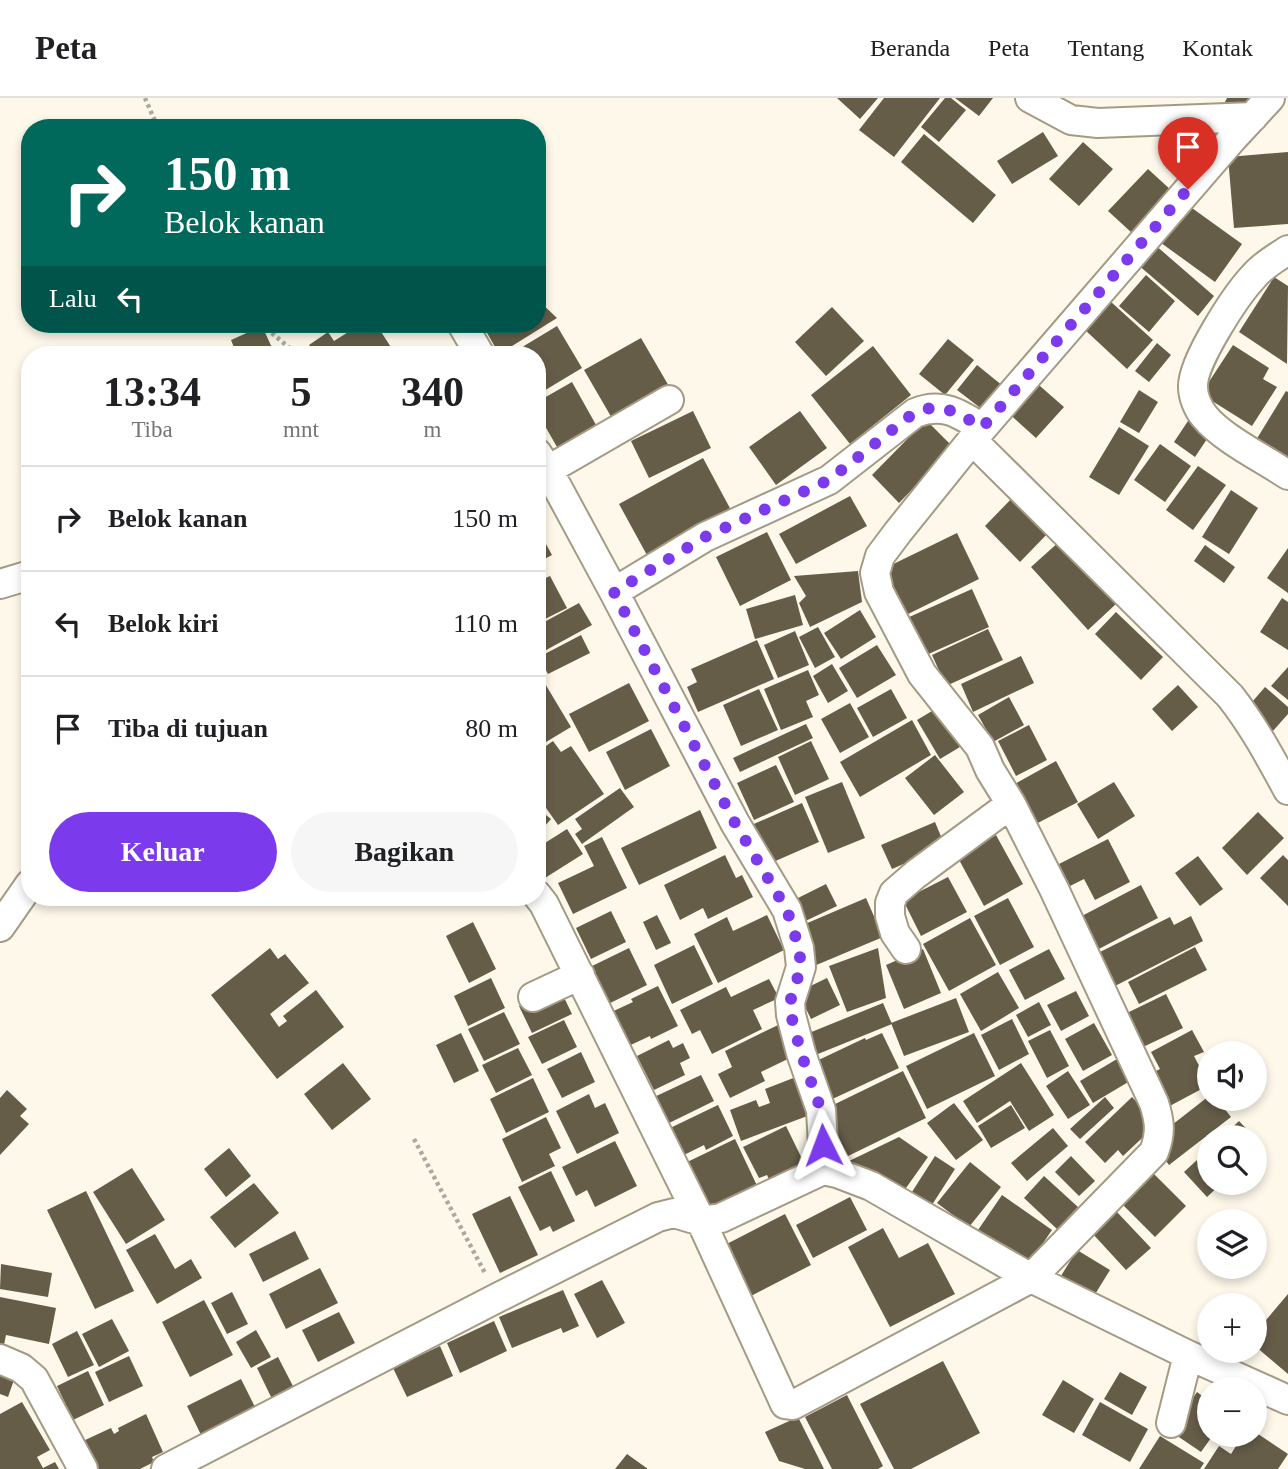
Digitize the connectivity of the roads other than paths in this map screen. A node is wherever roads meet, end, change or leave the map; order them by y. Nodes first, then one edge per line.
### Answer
1 (1030, 98) edge
2 (1262, 108) edge
3 (1288, 250) edge
4 (669, 400) dead end
5 (977, 434) junction
6 (546, 461) edge
7 (546, 467) edge
8 (1288, 475) edge
9 (21, 578) edge
10 (0, 584) edge
11 (614, 592) junction
12 (1288, 790) edge
13 (1011, 804) junction
14 (21, 897) edge
15 (545, 906) edge
16 (0, 927) edge
17 (906, 949) dead end
18 (580, 975) junction
19 (533, 996) dead end
20 (814, 1174) junction
21 (701, 1221) junction
22 (1031, 1278) junction
23 (1188, 1356) junction
24 (0, 1359) edge
25 (1288, 1400) edge
26 (1171, 1423) dead end
27 (83, 1469) edge
28 (166, 1469) edge

1 - 2 street
2 - 5 street
3 - 8 street
4 - 6 street
5 - 11 street
5 - 12 street
5 - 13 street
7 - 11 street
9 - 10 street
11 - 20 street
13 - 17 street
13 - 22 street
14 - 16 street
15 - 18 street
18 - 19 street
18 - 21 street
20 - 21 street
20 - 22 street
21 - 22 street
21 - 28 street
22 - 23 street
23 - 25 street
23 - 26 street
24 - 27 street

